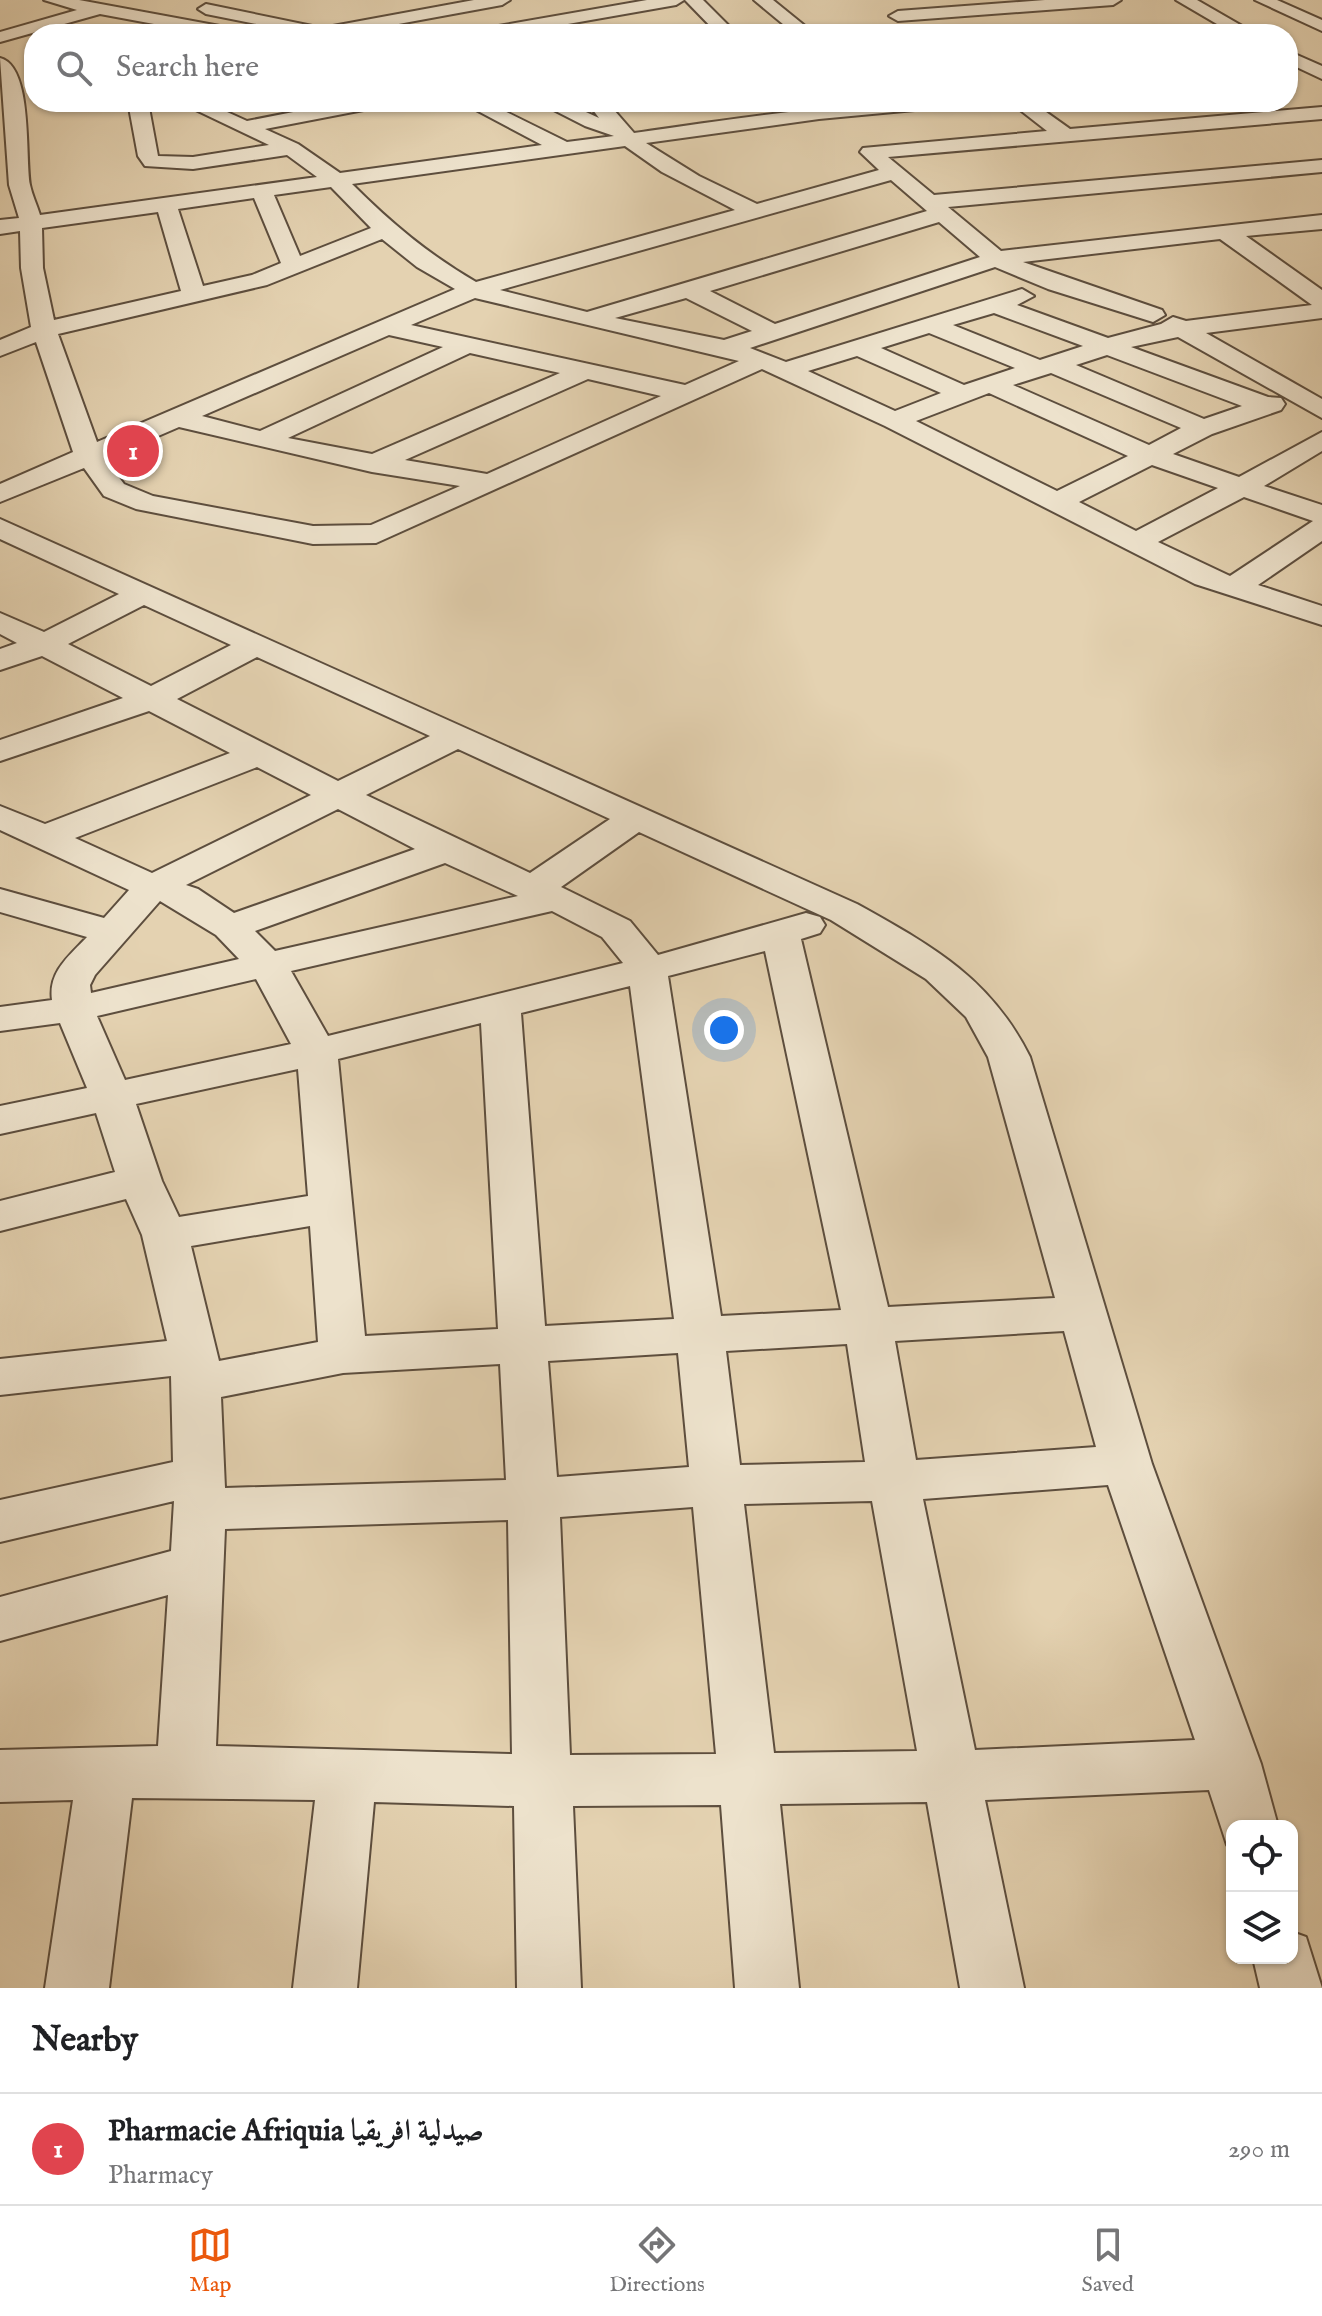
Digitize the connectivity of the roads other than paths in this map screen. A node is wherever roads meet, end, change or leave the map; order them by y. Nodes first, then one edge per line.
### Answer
1 (52, 0) edge
2 (130, 0) edge
3 (502, 0) edge
4 (676, 0) edge
5 (693, 0) edge
6 (762, 0) edge
7 (1113, 0) edge
8 (1184, 0) edge
9 (1263, 0) edge
10 (392, 3) dead end
11 (188, 5) dead end
12 (99, 9) junction
13 (352, 9) dead end
14 (445, 12) junction
15 (145, 17) junction
16 (45, 24) edge
17 (125, 24) edge
18 (182, 24) edge
19 (282, 24) edge
20 (327, 24) edge
21 (364, 24) edge
22 (538, 24) edge
23 (718, 24) edge
24 (793, 24) edge
25 (909, 24) edge
26 (1228, 24) edge
27 (1322, 26) edge
28 (24, 30) edge
29 (2, 36) edge
30 (10, 57) edge
31 (1298, 60) edge
32 (1317, 68) edge
33 (6, 100) edge
34 (139, 112) edge
35 (211, 112) edge
36 (308, 112) edge
37 (491, 112) edge
38 (570, 112) edge
39 (606, 112) edge
40 (782, 112) edge
41 (817, 112) edge
42 (1034, 112) edge
43 (1322, 113) edge
44 (1236, 121) junction
45 (245, 127) junction
46 (622, 133) junction
47 (1066, 135) junction
48 (1261, 137) dead end
49 (857, 142) junction
50 (291, 148) junction
51 (563, 148) junction
52 (1286, 152) dead end
53 (1319, 169) edge
54 (892, 173) junction
55 (337, 181) junction
56 (10, 186) edge
57 (262, 191) junction
58 (166, 204) junction
59 (934, 208) junction
60 (760, 219) junction
61 (1322, 222) edge
62 (31, 223) junction
63 (0, 227) edge
64 (385, 230) junction
65 (692, 231) junction
66 (1225, 232) junction
67 (806, 237) dead end
68 (721, 242) dead end
69 (633, 247) junction
70 (1076, 247) junction
71 (836, 248) junction
72 (751, 253) dead end
73 (660, 259) dead end
74 (996, 259) junction
75 (572, 264) junction
76 (780, 264) junction
77 (294, 268) junction
78 (688, 280) junction
79 (1056, 284) junction
80 (473, 290) junction
81 (195, 297) junction
82 (653, 301) junction
83 (1322, 301) edge
84 (995, 305) junction
85 (1322, 311) edge
86 (1153, 315) junction
87 (585, 319) junction
88 (931, 325) junction
89 (385, 327) junction
90 (1179, 327) junction
91 (44, 330) junction
92 (771, 331) junction
93 (466, 346) junction
94 (857, 347) junction
95 (1106, 347) junction
96 (725, 348) junction
97 (0, 349) edge
98 (774, 365) junction
99 (1045, 366) junction
100 (586, 371) junction
101 (990, 384) junction
102 (689, 394) junction
103 (964, 394) junction
104 (1318, 403) edge
105 (1265, 405) junction
106 (176, 418) junction
107 (894, 420) junction
108 (1203, 428) junction
109 (261, 440) junction
110 (1322, 440) edge
111 (88, 455) junction
112 (1149, 455) junction
113 (372, 464) junction
114 (491, 483) junction
115 (1242, 487) junction
116 (0, 494) edge
117 (1058, 502) junction
118 (1322, 515) edge
119 (0, 528) edge
120 (1322, 528) edge
121 (1137, 542) junction
122 (1233, 588) junction
123 (142, 594) junction
124 (1322, 616) edge
125 (0, 622) edge
126 (43, 645) junction
127 (254, 646) junction
128 (0, 660) edge
129 (154, 698) junction
130 (457, 736) junction
131 (0, 751) edge
132 (262, 753) junction
133 (343, 795) junction
134 (0, 817) edge
135 (635, 818) junction
136 (44, 837) junction
137 (446, 850) junction
138 (153, 887) junction
139 (546, 893) junction
140 (0, 900) edge
141 (844, 912) junction
142 (230, 927) junction
143 (112, 932) junction
144 (781, 934) junction
145 (267, 965) junction
146 (647, 967) junction
147 (500, 1004) junction
148 (74, 1009) junction
149 (6, 1015) edge
150 (316, 1052) junction
151 (112, 1097) junction
152 (0, 1120) edge
153 (140, 1181) junction
154 (332, 1207) junction
155 (0, 1216) edge
156 (165, 1235) junction
157 (1082, 1313) junction
158 (868, 1325) junction
159 (700, 1335) junction
160 (521, 1342) junction
161 (343, 1355) junction
162 (196, 1369) junction
163 (0, 1377) edge
164 (1126, 1464) junction
165 (894, 1481) junction
166 (717, 1485) junction
167 (200, 1492) junction
168 (533, 1499) junction
169 (0, 1521) edge
170 (198, 1565) junction
171 (0, 1619) edge
172 (1232, 1764) junction
173 (186, 1771) junction
174 (106, 1772) junction
175 (0, 1776) edge
176 (954, 1776) junction
177 (347, 1777) junction
178 (748, 1779) junction
179 (542, 1781) junction
180 (1246, 1820) edge
181 (1286, 1964) edge
182 (77, 1988) edge
183 (325, 1988) edge
184 (549, 1988) edge
185 (767, 1988) edge
186 (992, 1988) edge
187 (1292, 1988) edge

1 - 12 street
2 - 12 street
3 - 14 street
4 - 22 street
5 - 23 street
6 - 24 street
7 - 25 street
8 - 26 street
9 - 27 street
10 - 14 street
11 - 19 street
12 - 15 street
12 - 16 street
13 - 20 street
14 - 21 street
15 - 17 street
15 - 18 street
28 - 29 street
29 - 30 street
30 - 33 street
31 - 32 street
33 - 56 street
34 - 50 street
35 - 45 street
36 - 45 street
37 - 51 street
38 - 46 street
39 - 46 street
40 - 46 street
41 - 49 street
42 - 47 street
43 - 44 street
44 - 47 street
44 - 48 street
45 - 50 street
46 - 51 street
46 - 60 street
47 - 49 street
49 - 54 street
50 - 55 street
51 - 55 street
52 - 53 street
53 - 59 street
54 - 59 street
54 - 60 street
55 - 57 street
55 - 64 street
56 - 62 street
57 - 58 street
57 - 77 street
58 - 62 street
58 - 81 street
59 - 71 street
59 - 74 street
60 - 65 street
61 - 66 street
62 - 63 street
62 - 91 street
64 - 77 street
64 - 80 street
65 - 68 street
65 - 69 street
66 - 70 street
66 - 83 street
67 - 71 street
69 - 73 street
69 - 75 street
70 - 74 street
70 - 86 street
71 - 76 street
72 - 76 street
74 - 79 street
74 - 92 street
75 - 80 street
75 - 82 street
76 - 78 street
77 - 81 street
78 - 82 street
78 - 92 street
79 - 84 street
79 - 86 street
80 - 87 street
80 - 89 street
81 - 91 street
82 - 87 street
84 - 88 street
84 - 95 street
85 - 90 street
86 - 90 street
87 - 96 street
88 - 94 street
88 - 99 street
89 - 93 street
89 - 106 street
90 - 95 street
90 - 104 street
91 - 97 street
91 - 111 street
92 - 96 street
93 - 100 street
93 - 109 street
94 - 98 street
94 - 103 street
95 - 99 street
95 - 105 street
96 - 98 street
98 - 102 street
98 - 107 street
99 - 101 street
99 - 108 street
100 - 102 street
100 - 113 street
101 - 103 street
101 - 112 street
102 - 114 street
103 - 107 street
104 - 105 street
105 - 108 street
106 - 109 street
106 - 111 street
107 - 117 street
108 - 112 street
109 - 113 street
110 - 115 street
111 - 114 street
111 - 116 street
112 - 115 street
112 - 117 street
113 - 114 street
115 - 118 street
115 - 121 street
117 - 121 street
119 - 123 street
120 - 122 street
121 - 122 street
122 - 124 street
123 - 126 street
123 - 127 street
125 - 126 street
126 - 128 street
126 - 129 street
127 - 129 street
127 - 130 street
129 - 131 street
129 - 132 street
130 - 133 street
130 - 135 street
132 - 133 street
132 - 136 street
133 - 137 street
133 - 138 street
134 - 136 street
135 - 139 street
135 - 141 street
136 - 138 street
137 - 139 street
137 - 142 street
138 - 142 street
138 - 143 street
139 - 145 street
139 - 146 street
140 - 143 street
141 - 144 street
141 - 157 street
142 - 145 street
143 - 148 street
144 - 146 street
144 - 158 street
145 - 148 street
145 - 150 street
146 - 147 street
146 - 159 street
147 - 150 street
147 - 160 street
148 - 149 street
148 - 151 street
150 - 151 street
150 - 154 street
151 - 152 street
151 - 153 street
153 - 155 street
153 - 156 street
154 - 156 street
154 - 161 street
156 - 162 street
157 - 158 street
157 - 164 street
158 - 159 street
158 - 165 street
159 - 160 street
159 - 166 street
160 - 161 street
160 - 168 street
161 - 162 street
162 - 163 street
162 - 167 street
164 - 165 street
164 - 172 street
165 - 166 street
165 - 176 street
166 - 168 street
166 - 178 street
167 - 168 street
167 - 169 street
167 - 170 street
168 - 179 street
170 - 171 street
170 - 173 street
172 - 176 street
172 - 180 street
173 - 174 street
173 - 177 street
174 - 175 street
174 - 182 street
176 - 178 street
176 - 186 street
177 - 179 street
177 - 183 street
178 - 179 street
178 - 185 street
179 - 184 street
181 - 187 street

